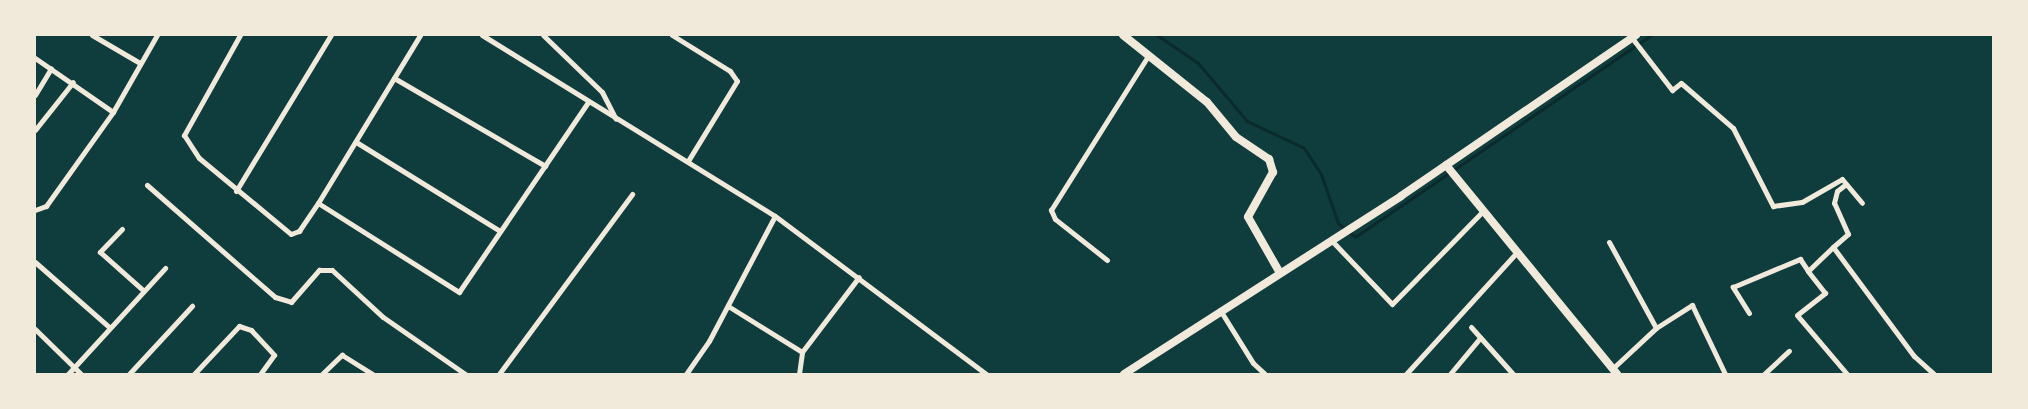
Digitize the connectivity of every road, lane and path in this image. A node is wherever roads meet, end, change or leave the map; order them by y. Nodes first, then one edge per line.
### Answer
1 (92, 35) edge
2 (157, 35) edge
3 (240, 35) edge
4 (331, 35) edge
5 (420, 35) edge
6 (482, 35) edge
7 (543, 35) edge
8 (672, 35) edge
9 (1124, 35) edge
10 (1634, 38) edge
11 (1148, 56) junction
12 (35, 58) edge
13 (140, 63) junction
14 (51, 68) junction
15 (394, 78) junction
16 (73, 82) junction
17 (35, 96) edge
18 (588, 102) junction
19 (113, 112) junction
20 (616, 119) junction
21 (35, 130) edge
22 (356, 142) junction
23 (688, 161) junction
24 (545, 166) junction
25 (1448, 167) junction
26 (1846, 184) junction
27 (147, 185) dead end
28 (236, 191) junction
29 (632, 194) dead end
30 (1862, 202) dead end
31 (318, 203) junction
32 (35, 210) edge
33 (1484, 211) junction
34 (775, 216) junction
35 (122, 229) dead end
36 (500, 231) junction
37 (1335, 238) junction
38 (1609, 242) dead end
39 (1834, 247) junction
40 (1517, 252) junction
41 (1107, 260) dead end
42 (35, 262) edge
43 (164, 268) dead end
44 (1808, 271) junction
45 (1280, 273) junction
46 (859, 277) junction
47 (144, 290) junction
48 (192, 306) dead end
49 (728, 306) junction
50 (1220, 310) junction
51 (1749, 313) dead end
52 (109, 327) junction
53 (1470, 327) dead end
54 (1656, 328) junction
55 (36, 332) edge
56 (1480, 338) junction
57 (1789, 351) dead end
58 (802, 352) junction
59 (74, 367) junction
60 (1615, 371) edge
61 (1514, 373) edge
62 (1931, 373) edge
63 (68, 374) edge
64 (81, 374) edge
65 (129, 374) edge
66 (194, 374) edge
67 (260, 374) edge
68 (322, 374) edge
69 (372, 374) edge
70 (465, 374) edge
71 (499, 374) edge
72 (686, 374) edge
73 (799, 374) edge
74 (986, 374) edge
75 (1124, 374) edge
76 (1265, 374) edge
77 (1406, 374) edge
78 (1450, 374) edge
79 (1725, 374) edge
80 (1766, 374) edge
81 (1847, 374) edge

1 - 13 street
2 - 13 street
3 - 28 street
4 - 28 street
5 - 15 street
6 - 18 street
7 - 20 street
8 - 23 street
9 - 11 street
10 - 25 street
10 - 26 street
11 - 41 street
11 - 45 street
12 - 14 street
13 - 19 street
14 - 16 street
14 - 17 street
15 - 22 street
15 - 24 street
16 - 19 street
16 - 21 street
18 - 20 street
18 - 24 street
19 - 32 street
20 - 23 street
22 - 31 street
22 - 36 street
23 - 34 street
24 - 36 street
25 - 33 street
25 - 37 street
26 - 30 street
26 - 39 street
27 - 70 street
28 - 31 street
29 - 71 street
31 - 36 street
33 - 37 street
33 - 40 street
34 - 46 street
34 - 49 street
35 - 47 street
37 - 45 street
38 - 54 street
39 - 44 street
39 - 62 street
40 - 60 street
40 - 77 street
42 - 52 street
43 - 47 street
44 - 51 street
44 - 81 street
45 - 50 street
46 - 58 street
46 - 74 street
47 - 52 street
48 - 65 street
49 - 58 street
49 - 72 street
50 - 75 street
50 - 76 street
52 - 59 street
53 - 56 street
54 - 60 street
54 - 79 street
55 - 59 street
56 - 61 street
56 - 78 street
57 - 80 street
58 - 73 street
59 - 63 street
59 - 64 street
66 - 67 street
68 - 69 street

